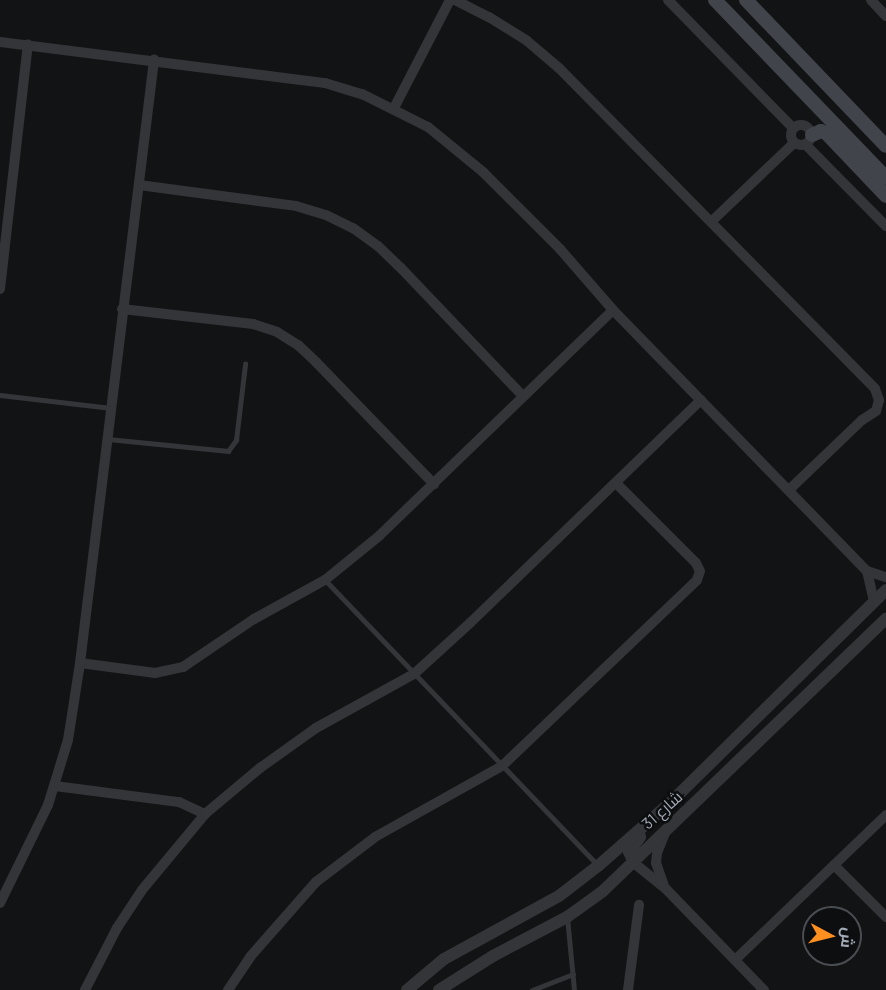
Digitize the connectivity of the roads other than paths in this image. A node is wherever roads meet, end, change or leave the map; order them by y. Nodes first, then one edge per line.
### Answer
1 (450, 0) edge
2 (455, 0) edge
3 (668, 0) edge
4 (715, 0) edge
5 (746, 0) edge
6 (871, 0) edge
7 (886, 16) edge
8 (0, 42) edge
9 (28, 45) junction
10 (154, 60) junction
11 (394, 108) junction
12 (793, 128) junction
13 (804, 141) junction
14 (886, 146) edge
15 (886, 178) edge
16 (139, 185) junction
17 (886, 196) edge
18 (712, 220) junction
19 (886, 226) edge
20 (0, 290) edge
21 (122, 309) junction
22 (613, 310) junction
23 (245, 364) dead end
24 (0, 395) edge
25 (523, 396) junction
26 (701, 400) junction
27 (111, 408) junction
28 (108, 439) junction
29 (616, 483) junction
30 (434, 484) junction
31 (790, 489) junction
32 (867, 571) junction
33 (886, 577) edge
34 (325, 579) junction
35 (886, 590) edge
36 (874, 602) junction
37 (886, 619) edge
38 (80, 663) junction
39 (414, 674) junction
40 (502, 766) junction
41 (55, 786) junction
42 (671, 802) junction
43 (204, 814) junction
44 (886, 815) edge
45 (665, 833) junction
46 (634, 864) junction
47 (834, 865) junction
48 (598, 866) junction
49 (666, 889) junction
50 (0, 903) edge
51 (639, 905) dead end
52 (567, 917) junction
53 (886, 917) edge
54 (736, 960) junction
55 (573, 974) junction
56 (85, 990) edge
57 (228, 990) edge
58 (407, 990) edge
59 (439, 990) edge
60 (532, 990) edge
61 (574, 990) edge
62 (628, 990) edge
63 (764, 990) edge

1 - 11 street
2 - 18 street
3 - 12 street
4 - 15 main road
5 - 14 main road
6 - 7 street
8 - 9 street
9 - 10 street
9 - 20 street
10 - 11 street
10 - 16 street
11 - 22 street
12 - 13 street
12 - 13 street
13 - 17 main road
13 - 18 street
13 - 19 street
16 - 21 street
16 - 25 street
18 - 31 street
21 - 27 street
21 - 30 street
22 - 25 street
22 - 26 street
23 - 28 lane
24 - 27 lane
25 - 30 street
26 - 29 street
26 - 31 street
27 - 28 street
28 - 38 street
29 - 39 street
29 - 40 street
30 - 34 street
31 - 32 street
32 - 33 street
32 - 36 street
34 - 38 street
34 - 39 lane
35 - 36 street, شارع 31
36 - 42 street, شارع 31
37 - 45 street, شارع 31
38 - 41 street
39 - 40 lane
39 - 43 street
40 - 48 lane
40 - 57 street
41 - 43 street
41 - 50 street
42 - 46 street
42 - 48 street, شارع 31
43 - 56 street
44 - 47 street
45 - 46 street, شارع 31
45 - 49 street
46 - 49 street
46 - 52 street, شارع 31
47 - 53 street
47 - 54 street
48 - 58 street, شارع 31
49 - 54 street
51 - 62 street
52 - 55 lane
52 - 59 street, شارع 31
54 - 63 street
55 - 60 lane
55 - 61 lane

